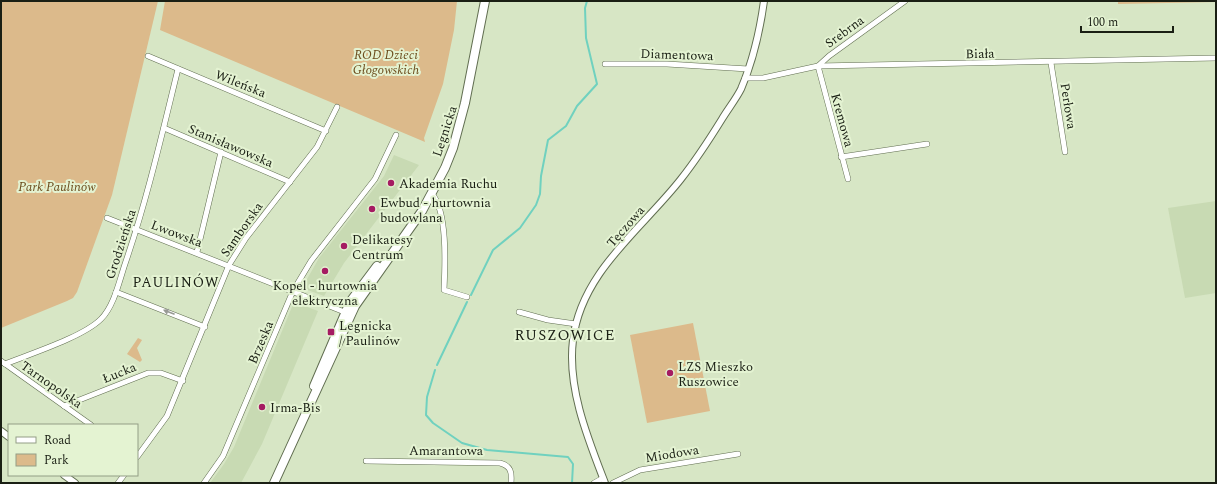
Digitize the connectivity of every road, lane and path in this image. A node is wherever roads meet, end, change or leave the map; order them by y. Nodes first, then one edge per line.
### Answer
1 (764, 1) edge
2 (905, 1) edge
3 (484, 2) edge
4 (148, 56) dead end
5 (1216, 58) edge
6 (1051, 63) junction
7 (605, 64) dead end
8 (818, 66) junction
9 (178, 68) junction
10 (748, 69) junction
11 (745, 78) junction
12 (337, 107) dead end
13 (164, 128) junction
14 (326, 131) junction
15 (396, 135) dead end
16 (928, 144) dead end
17 (221, 152) junction
18 (1065, 152) dead end
19 (841, 157) junction
20 (848, 179) dead end
21 (290, 182) junction
22 (432, 194) junction
23 (107, 218) dead end
24 (137, 230) junction
25 (197, 252) junction
26 (229, 265) junction
27 (293, 291) junction
28 (116, 292) junction
29 (467, 297) dead end
30 (519, 312) dead end
31 (348, 313) junction
32 (576, 324) junction
33 (205, 327) junction
34 (3, 362) edge
35 (183, 381) junction
36 (64, 406) junction
37 (90, 424) edge
38 (738, 454) dead end
39 (138, 456) edge
40 (366, 461) dead end
41 (65, 476) edge
42 (604, 480) edge
43 (75, 483) edge
44 (204, 483) edge
45 (274, 483) edge
46 (511, 483) edge
47 (594, 483) edge
48 (613, 483) edge

1 - 10 street, Tęczowa
2 - 8 street, Srebrna
3 - 22 main road, Legnicka
4 - 9 street, Wileńska
5 - 6 street, Biała
6 - 8 street, Biała
6 - 18 street, Perłowa
7 - 10 street, Diamentowa
8 - 11 street, Biała
8 - 19 street, Kremowa
9 - 13 street, Grodzieńska
9 - 14 street, Wileńska
10 - 11 street, Tęczowa
11 - 32 street, Tęczowa
12 - 14 street, Samborska
13 - 17 street, Stanisławowska
13 - 24 street, Grodzieńska
14 - 21 street, Samborska
15 - 27 street, Brzeska
16 - 19 street
17 - 21 street, Stanisławowska
17 - 25 street
19 - 20 street, Kremowa
21 - 26 street, Samborska
22 - 29 street
22 - 31 main road, Legnicka
23 - 24 street, Lwowska
24 - 25 street, Lwowska
24 - 28 street, Grodzieńska
25 - 26 street, Lwowska
26 - 27 street, Lwowska
26 - 33 street, Samborska
27 - 31 street, Lwowska
27 - 44 street, Brzeska
33 -> 28 street
28 - 34 street, Grodzieńska
30 - 32 street
31 - 45 main road, Legnicka
32 - 42 street, Tęczowa
33 - 35 street, Samborska
34 - 36 street, Tarnopolska
35 - 36 street, Łucka
35 - 39 street, Samborska
36 - 37 street, Tarnopolska
38 - 48 street, Miodowa
40 - 46 street, Amarantowa
41 - 43 street
42 - 47 street

